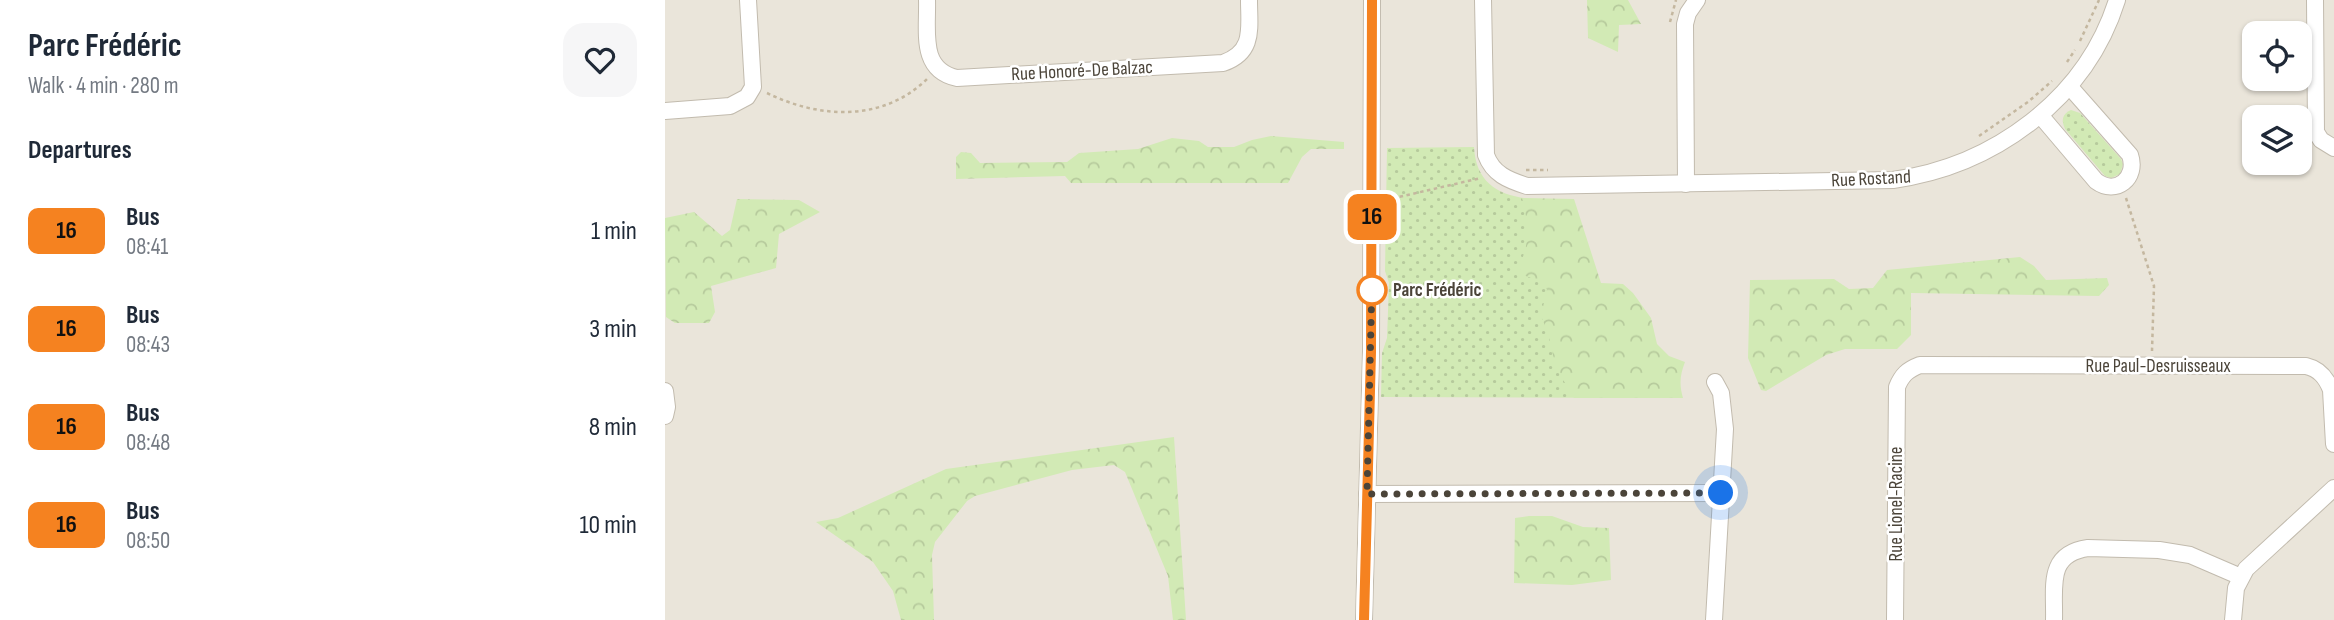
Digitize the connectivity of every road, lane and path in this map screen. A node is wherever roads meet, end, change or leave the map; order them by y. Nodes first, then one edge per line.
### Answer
1 (748, 0) edge
2 (927, 0) edge
3 (1249, 0) edge
4 (1372, 0) edge
5 (1483, 0) edge
6 (1697, 0) edge
7 (2099, 0) edge
8 (2117, 0) edge
9 (2315, 0) edge
10 (2066, 65) dead end
11 (937, 69) junction
12 (2057, 74) dead end
13 (753, 87) junction
14 (2070, 87) junction
15 (665, 111) edge
16 (2040, 116) junction
17 (1973, 139) dead end
18 (2334, 148) edge
19 (1525, 170) dead end
20 (1551, 170) dead end
21 (1498, 173) junction
22 (1686, 184) junction
23 (2119, 185) junction
24 (1372, 203) junction
25 (2152, 366) junction
26 (1715, 382) dead end
27 (1897, 387) joint
28 (665, 391) edge
29 (665, 416) edge
30 (2334, 444) edge
31 (2334, 488) edge
32 (1721, 493) junction
33 (1367, 494) junction
34 (2241, 577) junction
35 (1364, 620) edge
36 (1714, 620) edge
37 (1895, 620) edge
38 (2054, 620) edge
39 (2233, 620) edge

1 - 13 street
2 - 11 street
3 - 11 street, Rue Honoré-De Balzac
4 - 24 street
5 - 21 street
6 - 22 street
7 - 10 path
8 - 14 street, Rue Rostand
9 - 18 street
11 - 13 path
12 - 17 path
13 - 15 street
14 - 16 street, Rue Rostand
14 - 23 street
16 - 22 street, Rue Rostand
16 - 23 street
19 - 20 path
21 - 22 street, Rue Rostand
21 - 24 path
23 - 25 path
24 - 33 street
25 - 27 street, Rue Paul-Desruisseaux
25 - 30 street, Rue Paul-Desruisseaux
26 - 32 street
27 - 37 street, Rue Lionel-Racine
28 - 29 street
31 - 34 street
32 - 33 street
32 - 36 street
33 - 35 street
34 - 38 street
34 - 39 street

